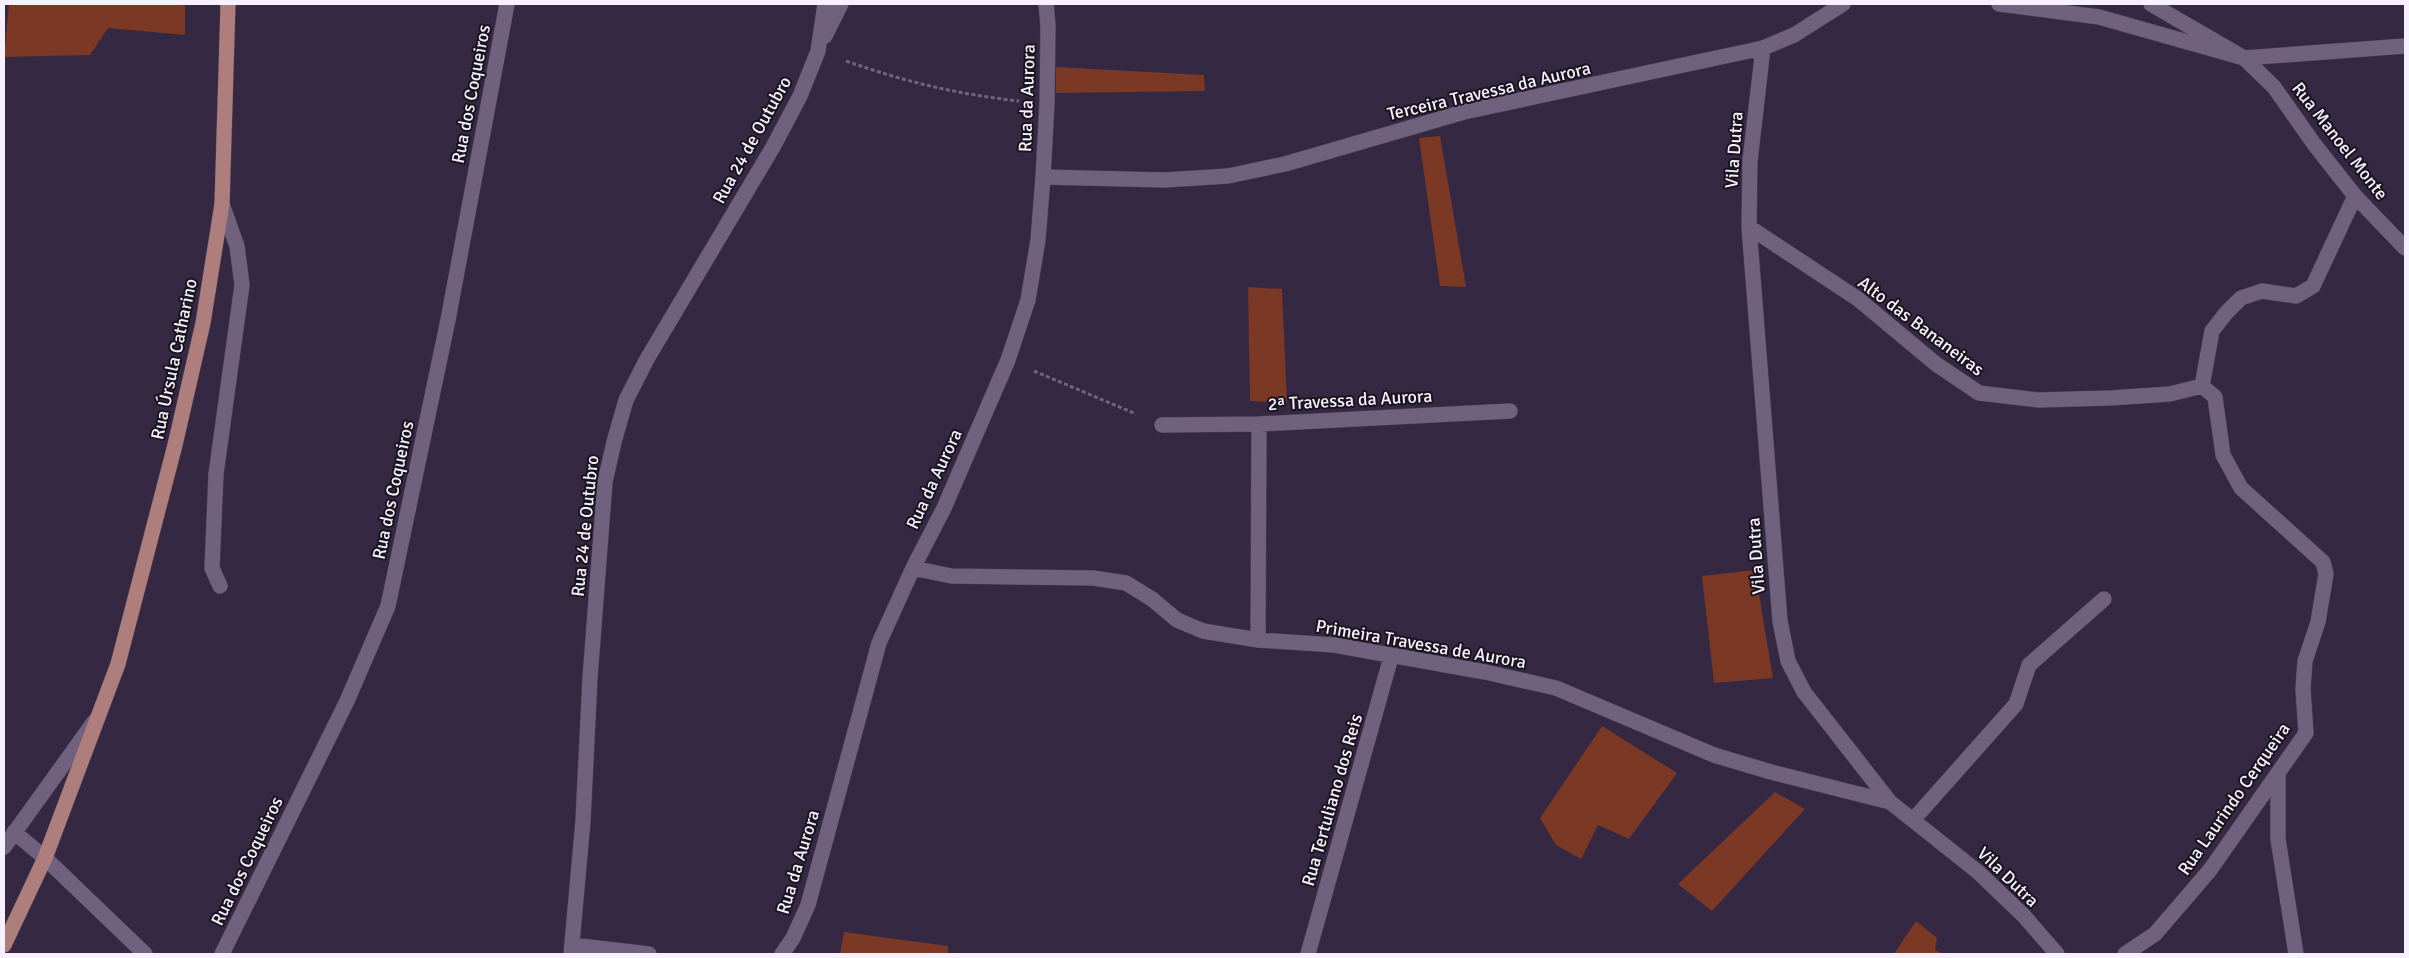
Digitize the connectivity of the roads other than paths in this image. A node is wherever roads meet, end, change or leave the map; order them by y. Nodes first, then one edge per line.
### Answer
1 (228, 4) edge
2 (507, 4) edge
3 (825, 4) edge
4 (841, 4) edge
5 (1046, 4) edge
6 (1843, 4) edge
7 (1999, 4) edge
8 (2151, 4) edge
9 (2405, 46) edge
10 (1763, 48) junction
11 (818, 51) junction
12 (2244, 58) junction
13 (1043, 176) junction
14 (2355, 196) junction
15 (222, 204) junction
16 (1749, 226) junction
17 (2405, 248) edge
18 (2202, 386) junction
19 (1510, 410) dead end
20 (1259, 424) junction
21 (1162, 425) road end
22 (913, 568) junction
23 (220, 586) dead end
24 (2104, 599) dead end
25 (1258, 640) junction
26 (1391, 657) junction
27 (100, 713) junction
28 (2278, 775) junction
29 (1890, 802) junction
30 (1913, 820) junction
31 (14, 832) junction
32 (4, 847) edge
33 (45, 858) junction
34 (4, 945) edge
35 (571, 950) edge
36 (145, 954) edge
37 (222, 954) edge
38 (649, 954) edge
39 (782, 954) edge
40 (1308, 954) edge
41 (2057, 954) edge
42 (2125, 954) edge
43 (2296, 954) edge

1 - 15 main road, Rua Úrsula Catharino
2 - 37 street, Rua dos Coqueiros
3 - 11 street, Rua 24 de Outubro
4 - 11 street
5 - 13 street, Rua da Aurora
6 - 10 street, Terceira Travessa da Aurora
7 - 12 street
8 - 12 street
9 - 12 street
10 - 13 street, Terceira Travessa da Aurora
10 - 16 street, Vila Dutra
11 - 35 street, Rua 24 de Outubro
12 - 14 street, Rua Manoel Monte
13 - 22 street, Rua da Aurora
14 - 17 street, Rua Manoel Monte
14 - 18 street
15 - 23 street
15 - 27 main road, Rua Úrsula Catharino
16 - 18 street, Alto das Bananeiras
16 - 29 street, Vila Dutra
18 - 28 street, Rua Laurindo Cerqueira
19 - 20 street, 2ª Travessa da Aurora
20 - 21 street
20 - 25 street, 2ª Travessa da Aurora
22 - 25 street, Primeira Travessa de Aurora
22 - 39 street, Rua da Aurora
24 - 30 street
25 - 26 street, Primeira Travessa de Aurora
26 - 29 street, Primeira Travessa de Aurora
26 - 40 street, Rua Tertuliano dos Reis
27 - 31 street, Rua Úrsula Catharino
27 - 33 main road, Rua Úrsula Catharino
28 - 42 street, Rua Laurindo Cerqueira
28 - 43 street
29 - 30 street, Vila Dutra
30 - 41 street, Vila Dutra
31 - 32 street, Rua Úrsula Catharino
31 - 33 street
33 - 34 main road, Rua Úrsula Catharino
33 - 36 street
35 - 38 street

